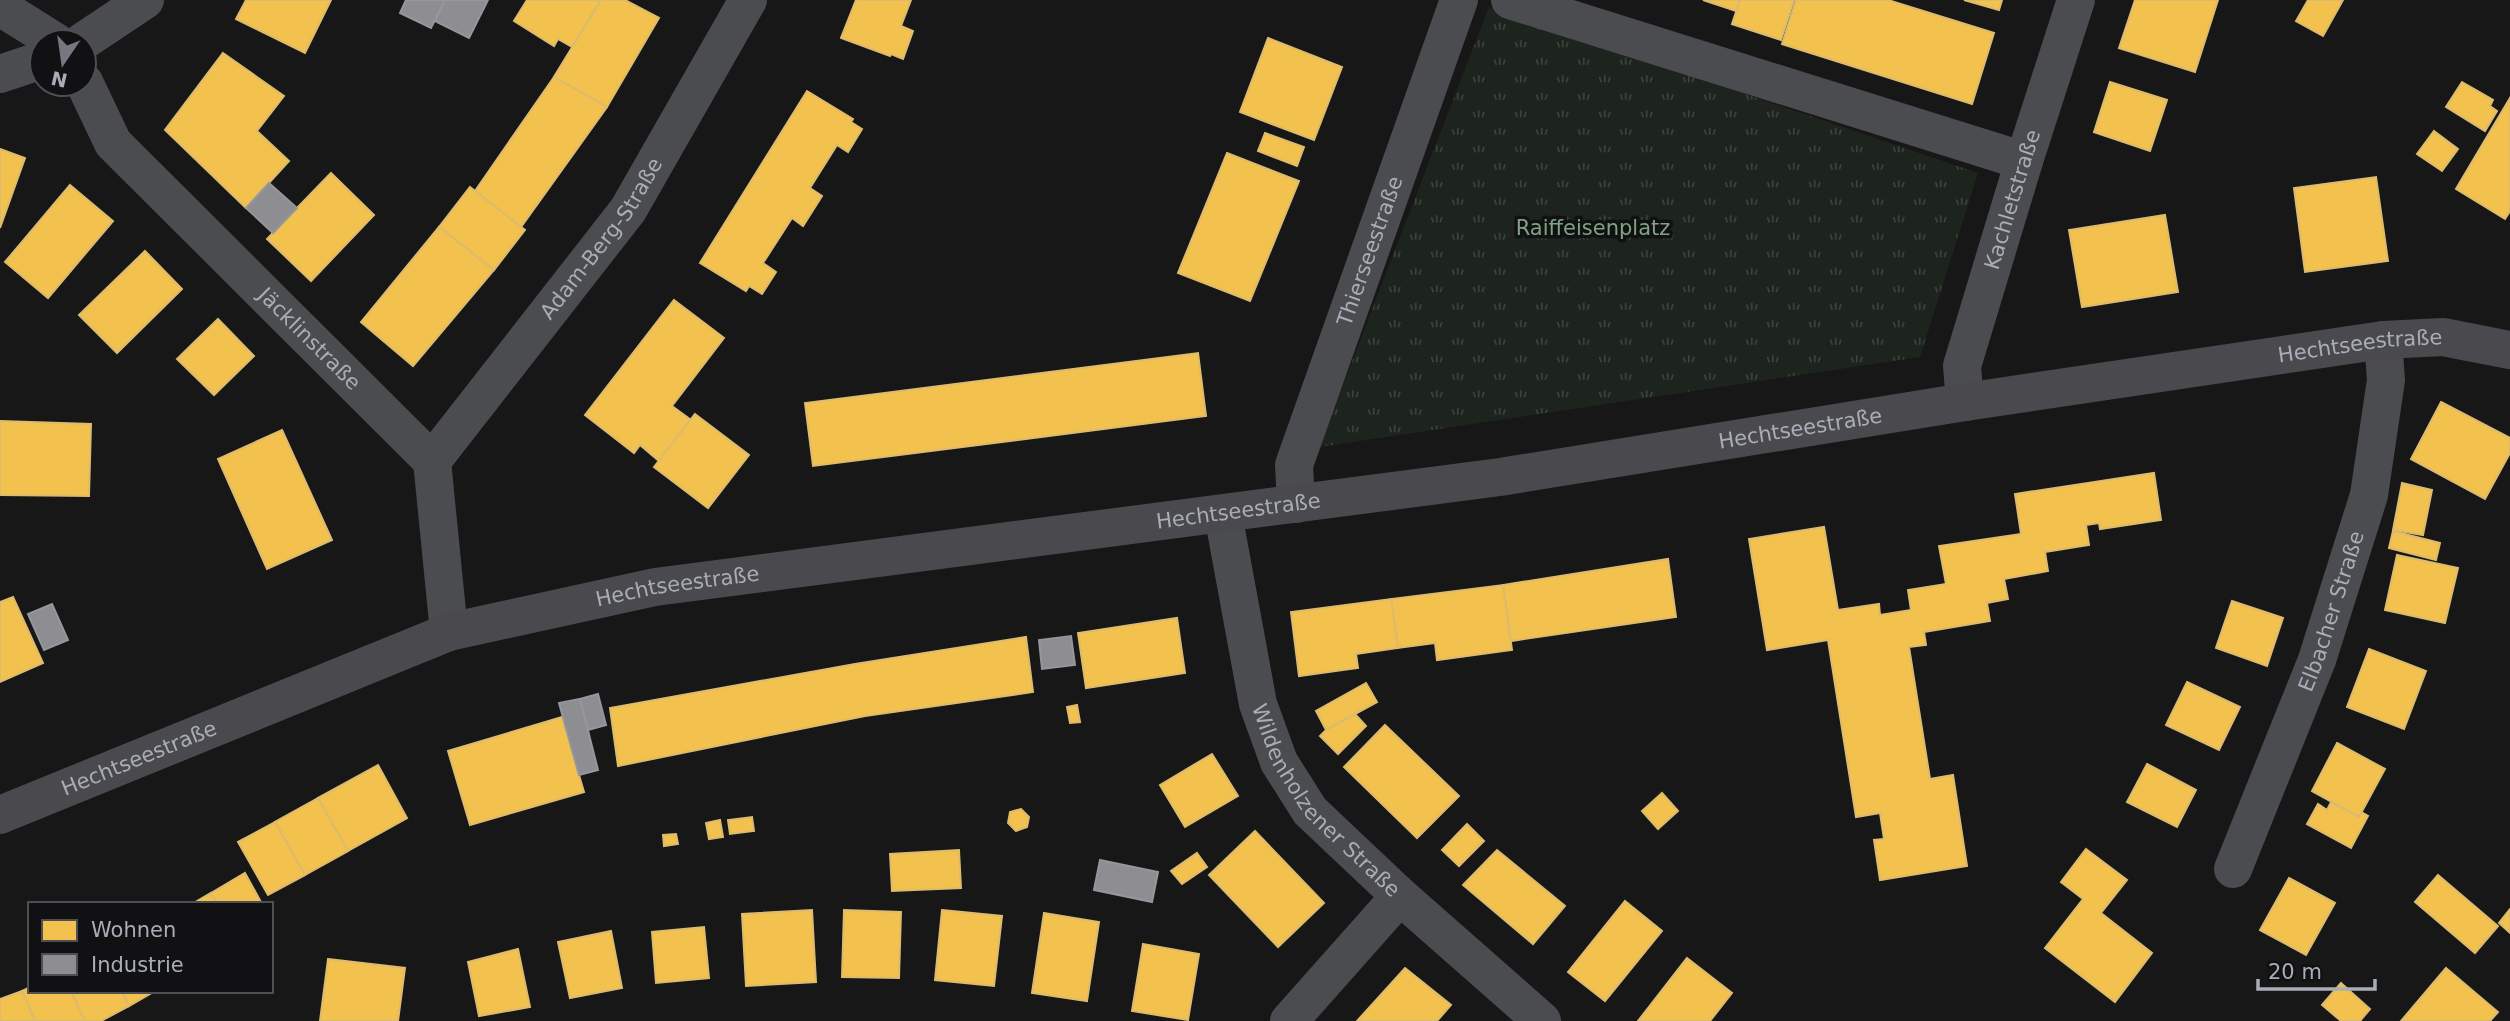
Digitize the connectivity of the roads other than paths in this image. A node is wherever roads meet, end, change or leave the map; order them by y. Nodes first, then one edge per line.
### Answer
1 (145, 0) edge
2 (748, 0) edge
3 (1459, 0) edge
4 (1510, 0) edge
5 (2076, 0) edge
6 (0, 7) edge
7 (34, 28) edge
8 (98, 31) edge
9 (28, 65) edge
10 (0, 74) edge
11 (92, 98) edge
12 (2024, 161) junction
13 (2383, 340) junction
14 (2509, 346) edge
15 (1965, 402) junction
16 (432, 461) junction
17 (1296, 504) junction
18 (1223, 514) junction
19 (449, 632) junction
20 (0, 815) edge
21 (2233, 869) dead end
22 (1400, 895) junction
23 (1289, 1021) edge
24 (1542, 1021) edge

1 - 8 street
2 - 16 street, Adam-Berg-Straße
3 - 17 street, Thierseestraße
4 - 12 street
5 - 12 street, Kachletstraße
6 - 7 street
9 - 10 street
11 - 16 street, Jäcklinstraße
12 - 15 street, Kachletstraße
13 - 14 street, Hechtseestraße
13 - 15 street, Hechtseestraße
13 - 21 street, Elbacher Straße
15 - 17 street, Hechtseestraße
16 - 19 street
17 - 18 street, Hechtseestraße
18 - 19 street, Hechtseestraße
18 - 22 street, Wildenholzener Straße
19 - 20 street, Hechtseestraße
22 - 23 street
22 - 24 street, Wildenholzener Straße

